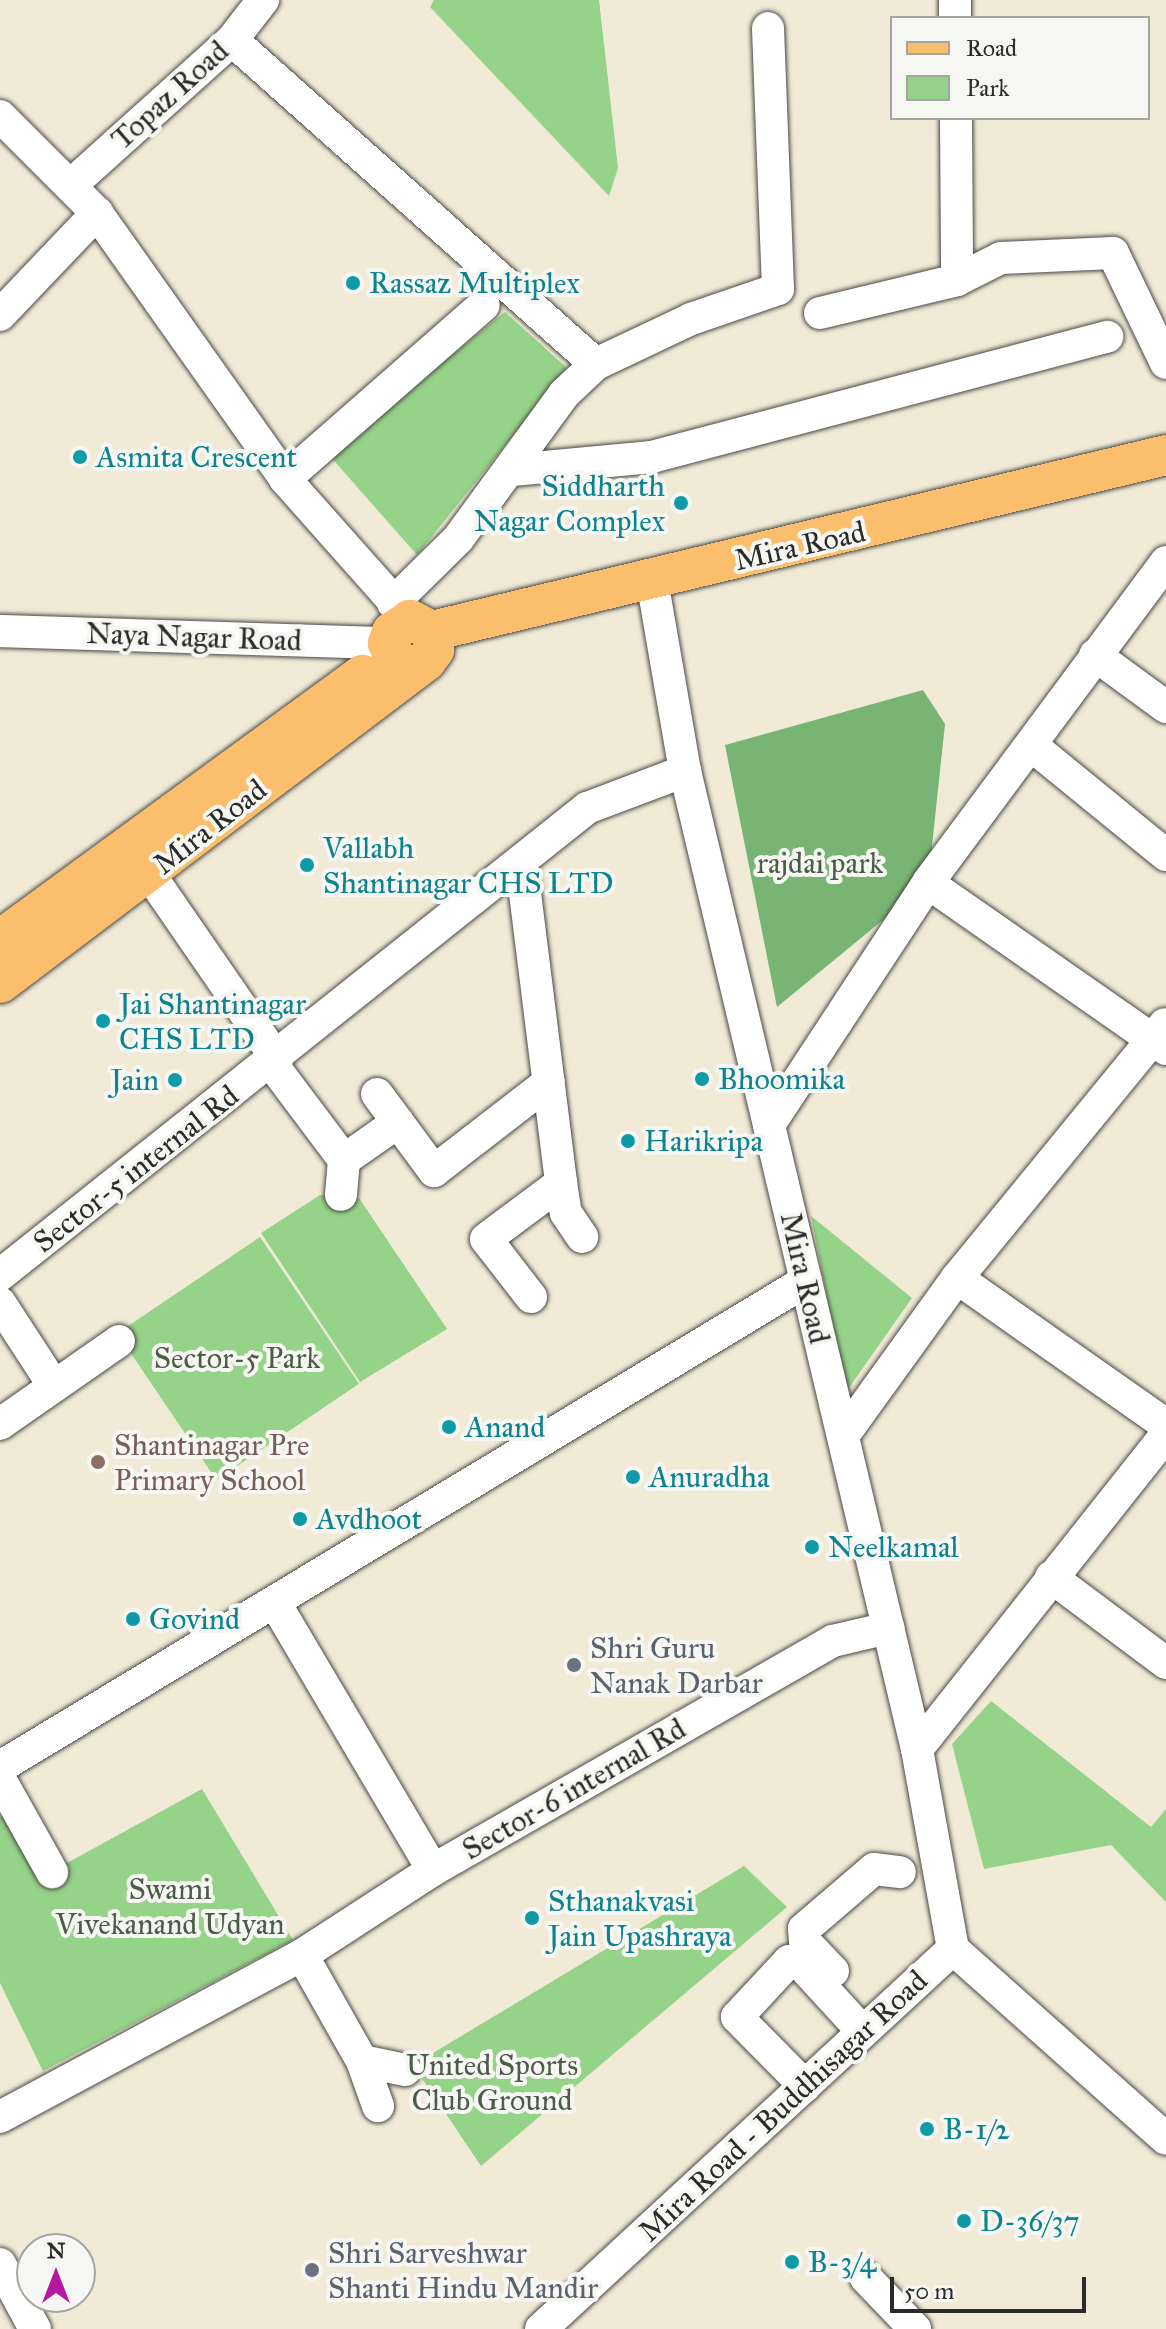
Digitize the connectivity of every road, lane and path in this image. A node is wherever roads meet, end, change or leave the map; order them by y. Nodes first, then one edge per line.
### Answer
1 (263, 0) edge
2 (768, 28) dead end
3 (232, 40) junction
4 (0, 116) edge
5 (956, 120) edge
6 (71, 185) junction
7 (97, 213) junction
8 (957, 280) junction
9 (484, 305) dead end
10 (820, 313) dead end
11 (0, 315) edge
12 (1107, 337) dead end
13 (1166, 363) edge
14 (596, 364) junction
15 (1166, 455) edge
16 (512, 470) junction
17 (285, 479) junction
18 (1166, 479) edge
19 (1165, 563) edge
20 (655, 594) junction
21 (0, 631) edge
22 (409, 638) junction
23 (1095, 655) junction
24 (1166, 707) edge
25 (1031, 745) junction
26 (685, 771) junction
27 (1166, 855) edge
28 (521, 861) junction
29 (150, 875) junction
30 (928, 883) junction
31 (0, 940) edge
32 (0, 983) edge
33 (1162, 1038) edge
34 (274, 1061) junction
35 (549, 1082) junction
36 (377, 1094) dead end
37 (398, 1122) junction
38 (769, 1125) junction
39 (344, 1160) junction
40 (561, 1183) junction
41 (341, 1195) dead end
42 (582, 1237) dead end
43 (0, 1275) edge
44 (957, 1278) junction
45 (806, 1281) junction
46 (531, 1297) dead end
47 (0, 1303) edge
48 (119, 1341) dead end
49 (54, 1386) junction
50 (0, 1424) edge
51 (843, 1436) junction
52 (1163, 1442) edge
53 (1051, 1577) junction
54 (275, 1603) junction
55 (888, 1628) junction
56 (1166, 1663) edge
57 (917, 1749) junction
58 (0, 1767) edge
59 (0, 1779) edge
60 (433, 1870) junction
61 (52, 1872) dead end
62 (900, 1872) dead end
63 (953, 1949) junction
64 (302, 1955) junction
65 (871, 2025) junction
66 (362, 2061) junction
67 (405, 2070) dead end
68 (805, 2086) junction
69 (378, 2106) dead end
70 (0, 2117) edge
71 (1166, 2139) edge
72 (0, 2264) edge
73 (866, 2278) dead end
74 (35, 2329) edge
75 (541, 2329) edge
76 (915, 2329) edge

1 - 3 street, Topaz Road
2 - 14 street
3 - 6 street, Topaz Road
3 - 14 street
4 - 6 street
5 - 8 street
6 - 7 street
7 - 11 street
7 - 17 street
8 - 10 street
8 - 13 street
9 - 17 street
12 - 16 street
14 - 16 street
15 - 20 main road, Mira Road
16 - 22 street
17 - 22 street
18 - 20 main road, Mira Road
19 - 23 street
20 - 22 main road, Mira Road
20 - 26 street, Mira Road
21 - 22 street, Naya Nagar Road
22 - 29 main road, Mira Road
22 - 31 main road, Mira Road
23 - 24 street
23 - 25 street
25 - 27 street
25 - 30 street
26 - 28 street, Sector-5 internal Rd
26 - 38 street, Mira Road
28 - 34 street, Sector-5 internal Rd
28 - 35 street
29 - 32 main road, Mira Road
29 - 34 street
30 - 33 street
30 - 38 street
33 - 44 street
34 - 39 street
34 - 43 street, Sector-5 internal Rd
35 - 37 street
35 - 40 street
36 - 37 street
37 - 39 street
38 - 45 street, Mira Road
39 - 41 street
40 - 42 street
40 - 46 street
44 - 51 street
44 - 52 street
45 - 51 street, Mira Road
45 - 54 street
47 - 49 street
48 - 49 street
49 - 50 street
51 - 55 street, Mira Road
52 - 53 street
53 - 56 street
53 - 57 street
54 - 58 street
54 - 60 street, Sector-6 internal Rd
55 - 57 street, Mira Road
55 - 60 street, Sector-6 internal Rd
57 - 63 street, Mira Road
59 - 61 street
60 - 64 street, Sector-6 internal Rd
62 - 65 street
63 - 65 street, Mira Road - Buddhisagar Road
63 - 71 street
64 - 66 street
64 - 70 street, Sector-6 internal Rd
65 - 68 street, Mira Road - Buddhisagar Road
65 - 68 street
66 - 67 street
66 - 69 street
68 - 75 street, Mira Road - Buddhisagar Road
72 - 74 street
73 - 76 street

